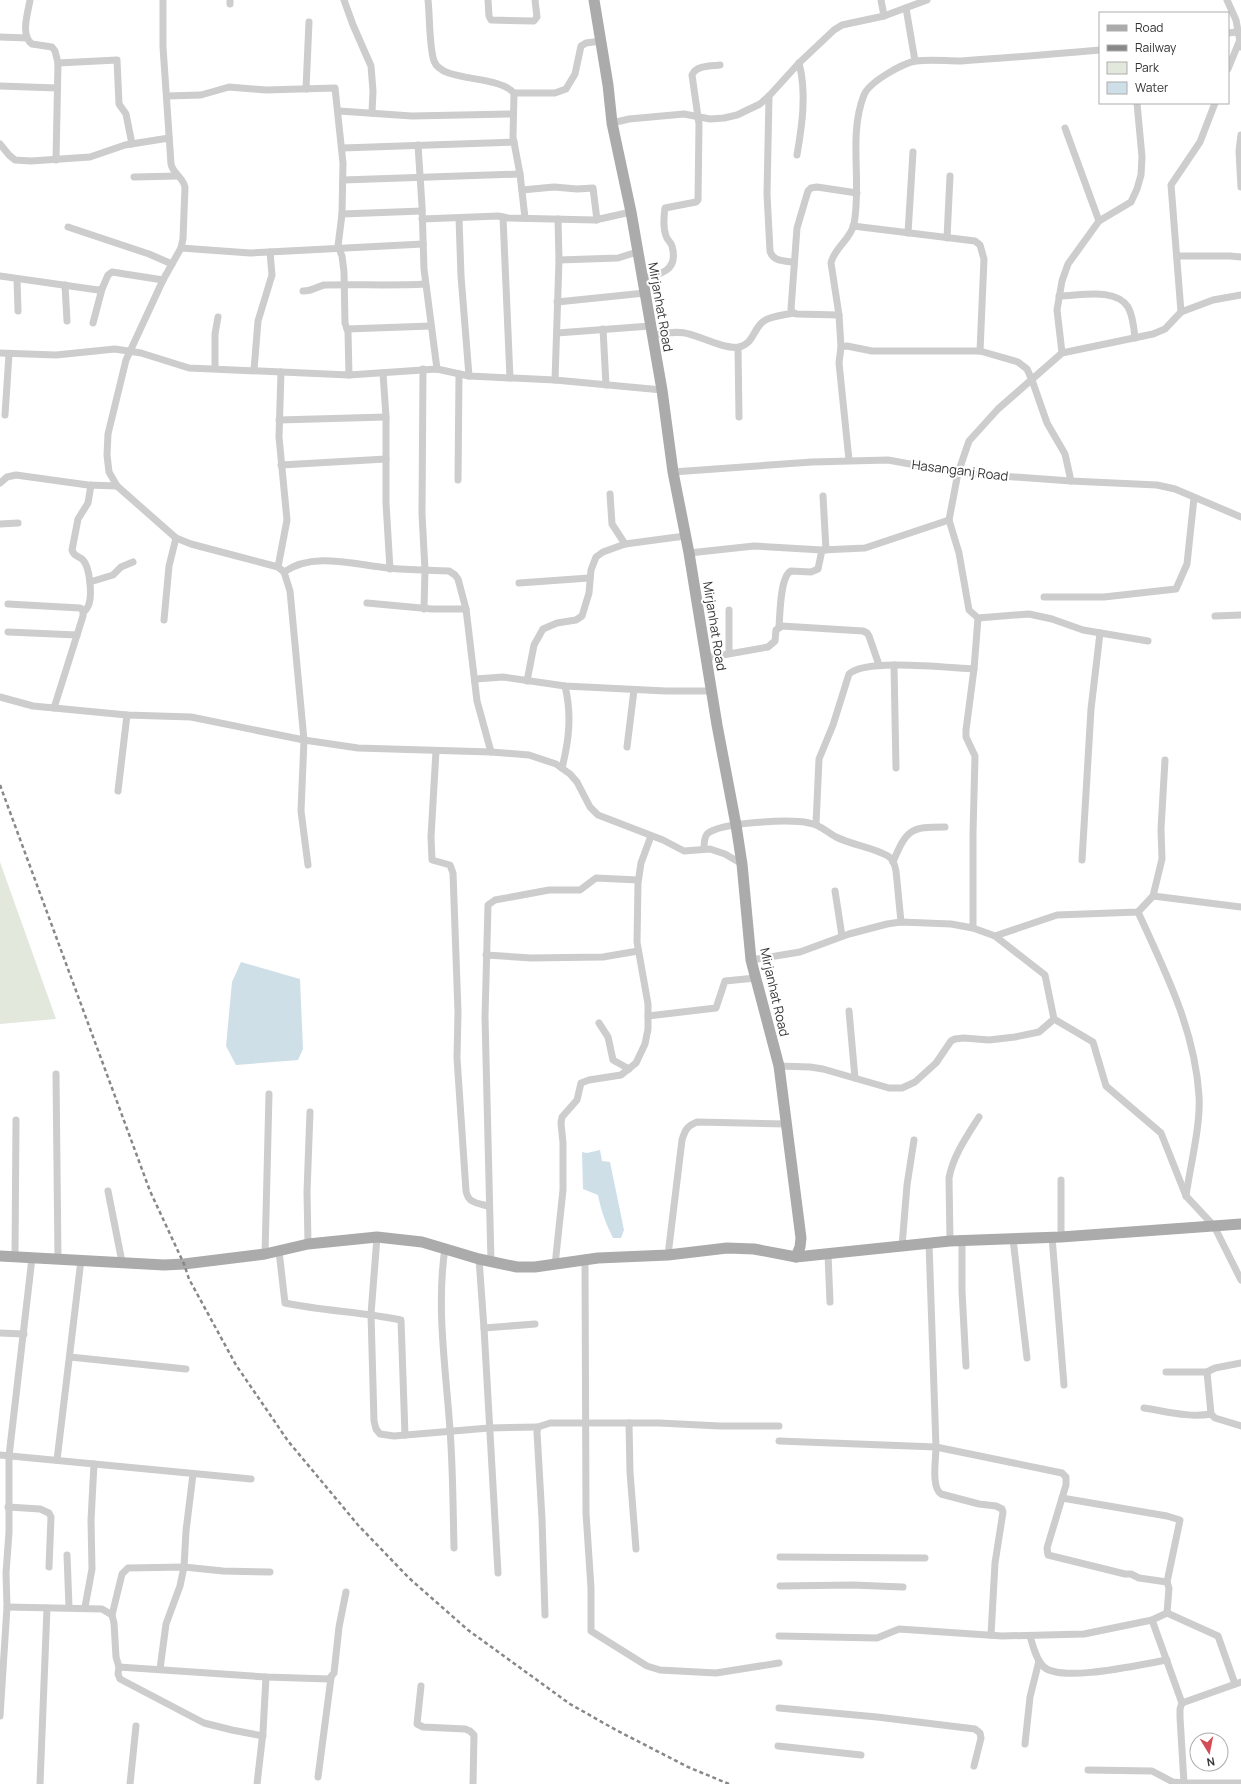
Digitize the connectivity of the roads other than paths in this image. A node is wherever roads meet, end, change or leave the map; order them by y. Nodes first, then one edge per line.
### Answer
1 (30, 0) edge
2 (163, 0) edge
3 (344, 0) edge
4 (428, 0) edge
5 (488, 0) edge
6 (535, 0) edge
7 (594, 0) edge
8 (881, 0) edge
9 (928, 0) edge
10 (1227, 0) edge
11 (906, 8) junction
12 (884, 16) junction
13 (1238, 21) edge
14 (309, 22) dead end
15 (1237, 32) junction
16 (1229, 33) edge
17 (0, 37) edge
18 (27, 38) junction
19 (601, 40) junction
20 (1240, 45) edge
21 (1099, 50) edge
22 (915, 61) junction
23 (58, 63) junction
24 (799, 63) junction
25 (720, 65) dead end
26 (1229, 68) edge
27 (0, 86) edge
28 (58, 88) junction
29 (306, 89) junction
30 (514, 93) junction
31 (167, 96) junction
32 (769, 96) junction
33 (1137, 104) edge
34 (1215, 104) edge
35 (338, 111) junction
36 (372, 113) junction
37 (513, 114) junction
38 (697, 116) junction
39 (612, 123) junction
40 (1065, 128) dead end
41 (1241, 135) edge
42 (169, 138) junction
43 (514, 142) junction
44 (0, 144) edge
45 (132, 144) junction
46 (418, 145) junction
47 (342, 148) junction
48 (913, 152) dead end
49 (797, 155) dead end
50 (56, 160) junction
51 (520, 174) junction
52 (178, 176) junction
53 (950, 176) dead end
54 (134, 177) dead end
55 (419, 178) junction
56 (343, 180) junction
57 (1241, 187) edge
58 (522, 190) junction
59 (857, 193) junction
60 (422, 211) junction
61 (631, 212) junction
62 (342, 214) junction
63 (503, 217) junction
64 (459, 218) junction
65 (525, 218) junction
66 (422, 219) junction
67 (558, 219) junction
68 (597, 220) junction
69 (1099, 222) junction
70 (854, 226) junction
71 (68, 227) dead end
72 (908, 233) junction
73 (947, 238) junction
74 (423, 244) junction
75 (181, 248) junction
76 (339, 249) junction
77 (270, 252) junction
78 (637, 252) junction
79 (1176, 256) junction
80 (1241, 257) edge
81 (559, 260) junction
82 (794, 262) junction
83 (172, 264) junction
84 (0, 276) edge
85 (641, 278) junction
86 (17, 279) junction
87 (163, 280) junction
88 (425, 284) junction
89 (65, 285) junction
90 (345, 285) junction
91 (102, 289) junction
92 (303, 291) dead end
93 (644, 293) junction
94 (1241, 295) edge
95 (1060, 296) junction
96 (557, 302) junction
97 (18, 311) dead end
98 (1181, 312) junction
99 (793, 313) junction
100 (839, 315) junction
101 (218, 317) dead end
102 (67, 321) dead end
103 (93, 323) dead end
104 (430, 326) junction
105 (347, 329) junction
106 (603, 329) junction
107 (651, 330) junction
108 (557, 333) junction
109 (1136, 338) junction
110 (841, 347) junction
111 (738, 348) junction
112 (131, 351) junction
113 (980, 351) junction
114 (1062, 353) junction
115 (0, 354) edge
116 (9, 354) junction
117 (214, 368) junction
118 (423, 369) junction
119 (437, 369) junction
120 (254, 370) junction
121 (281, 372) junction
122 (383, 374) junction
123 (459, 374) junction
124 (349, 375) junction
125 (469, 376) junction
126 (510, 378) junction
127 (555, 380) junction
128 (1032, 380) junction
129 (606, 386) junction
130 (662, 390) junction
131 (5, 415) dead end
132 (386, 417) junction
133 (739, 417) dead end
134 (279, 420) junction
135 (386, 459) junction
136 (849, 460) junction
137 (281, 465) junction
138 (673, 472) junction
139 (958, 473) junction
140 (458, 480) dead end
141 (1071, 481) junction
142 (0, 483) edge
143 (92, 485) junction
144 (117, 486) junction
145 (610, 494) dead end
146 (823, 496) dead end
147 (1194, 498) junction
148 (1241, 517) edge
149 (949, 520) junction
150 (18, 523) dead end
151 (0, 524) edge
152 (685, 536) junction
153 (176, 538) junction
154 (625, 544) junction
155 (824, 550) junction
156 (689, 553) junction
157 (133, 562) dead end
158 (390, 569) junction
159 (281, 570) junction
160 (426, 570) junction
161 (589, 578) junction
162 (90, 582) junction
163 (519, 583) dead end
164 (1044, 597) dead end
165 (367, 603) dead end
166 (8, 604) dead end
167 (424, 608) junction
168 (466, 609) junction
169 (729, 610) dead end
170 (84, 612) junction
171 (1241, 615) edge
172 (1215, 616) dead end
173 (978, 618) junction
174 (164, 620) dead end
175 (779, 627) junction
176 (8, 632) dead end
177 (1100, 633) junction
178 (77, 635) junction
179 (1148, 641) dead end
180 (729, 653) junction
181 (706, 658) junction
182 (878, 665) junction
183 (894, 666) junction
184 (974, 670) junction
185 (475, 679) junction
186 (527, 681) junction
187 (566, 686) junction
188 (634, 690) junction
189 (711, 691) junction
190 (0, 698) edge
191 (54, 708) junction
192 (127, 715) junction
193 (304, 740) junction
194 (627, 747) dead end
195 (436, 750) junction
196 (491, 752) junction
197 (1165, 760) dead end
198 (562, 768) junction
199 (896, 768) dead end
200 (118, 791) dead end
201 (816, 824) junction
202 (736, 825) junction
203 (945, 827) dead end
204 (652, 836) junction
205 (704, 849) junction
206 (1082, 860) dead end
207 (893, 862) junction
208 (742, 864) junction
209 (308, 865) dead end
210 (638, 880) junction
211 (835, 891) dead end
212 (1153, 896) junction
213 (1241, 907) edge
214 (1138, 912) junction
215 (901, 922) junction
216 (973, 928) junction
217 (842, 936) junction
218 (994, 936) junction
219 (638, 951) junction
220 (486, 955) junction
221 (751, 960) junction
222 (756, 978) junction
223 (849, 1011) dead end
224 (648, 1016) junction
225 (1054, 1019) junction
226 (599, 1023) dead end
227 (779, 1066) junction
228 (629, 1069) junction
229 (56, 1074) dead end
230 (855, 1078) junction
231 (269, 1094) dead end
232 (310, 1112) dead end
233 (979, 1117) dead end
234 (16, 1120) dead end
235 (786, 1124) junction
236 (914, 1140) dead end
237 (1061, 1180) dead end
238 (108, 1191) dead end
239 (1186, 1196) junction
240 (488, 1206) junction
241 (1241, 1224) edge
242 (1214, 1226) junction
243 (377, 1237) junction
244 (1056, 1237) junction
245 (1013, 1239) junction
246 (950, 1241) junction
247 (962, 1241) junction
248 (929, 1243) junction
249 (308, 1244) junction
250 (902, 1246) junction
251 (445, 1248) junction
252 (279, 1250) junction
253 (265, 1254) junction
254 (668, 1254) junction
255 (828, 1254) junction
256 (0, 1256) edge
257 (15, 1257) junction
258 (796, 1257) junction
259 (32, 1258) junction
260 (58, 1259) junction
261 (479, 1259) junction
262 (81, 1260) junction
263 (585, 1260) junction
264 (122, 1262) junction
265 (491, 1262) junction
266 (555, 1265) junction
267 (1241, 1280) edge
268 (830, 1302) dead end
269 (371, 1314) junction
270 (535, 1324) dead end
271 (484, 1328) junction
272 (0, 1333) edge
273 (24, 1334) junction
274 (70, 1357) junction
275 (1027, 1358) dead end
276 (1241, 1363) edge
277 (966, 1366) dead end
278 (186, 1369) dead end
279 (1166, 1372) dead end
280 (1207, 1372) junction
281 (1064, 1385) dead end
282 (1144, 1408) dead end
283 (1211, 1414) junction
284 (629, 1423) junction
285 (585, 1424) junction
286 (779, 1426) dead end
287 (1241, 1426) edge
288 (538, 1427) junction
289 (489, 1428) junction
290 (450, 1431) junction
291 (405, 1435) junction
292 (779, 1441) dead end
293 (936, 1447) junction
294 (0, 1455) edge
295 (9, 1456) junction
296 (57, 1460) junction
297 (94, 1464) junction
298 (193, 1474) junction
299 (251, 1479) dead end
300 (1062, 1498) junction
301 (8, 1507) junction
302 (454, 1548) dead end
303 (636, 1549) dead end
304 (67, 1555) dead end
305 (780, 1557) dead end
306 (925, 1558) dead end
307 (50, 1567) dead end
308 (184, 1567) junction
309 (270, 1572) dead end
310 (498, 1572) dead end
311 (3, 1573) edge
312 (1167, 1582) junction
313 (780, 1586) dead end
314 (903, 1587) dead end
315 (346, 1592) dead end
316 (7, 1607) junction
317 (69, 1607) junction
318 (85, 1607) junction
319 (47, 1608) junction
320 (1168, 1613) junction
321 (112, 1615) junction
322 (545, 1615) dead end
323 (1152, 1620) junction
324 (991, 1635) junction
325 (779, 1636) dead end
326 (1030, 1636) junction
327 (1167, 1660) junction
328 (1039, 1661) junction
329 (779, 1663) dead end
330 (119, 1667) junction
331 (160, 1669) junction
332 (266, 1677) junction
333 (331, 1678) junction
334 (1238, 1683) edge
335 (422, 1686) dead end
336 (1182, 1703) junction
337 (779, 1708) dead end
338 (0, 1716) edge
339 (136, 1726) dead end
340 (263, 1736) junction
341 (1025, 1744) dead end
342 (778, 1746) dead end
343 (861, 1755) dead end
344 (974, 1766) dead end
345 (1088, 1770) dead end
346 (318, 1776) dead end
347 (1241, 1783) edge
348 (40, 1784) edge
349 (130, 1784) edge
350 (257, 1784) edge
351 (473, 1784) edge
352 (1184, 1784) edge

1 - 18 street
2 - 31 street
3 - 36 street
4 - 30 street
5 - 6 street
7 - 19 main road, Mirjanhat Road
8 - 12 street
9 - 11 street
10 - 13 street
11 - 12 street
11 - 22 street
12 - 24 street
13 - 15 street
14 - 29 street
15 - 16 street
15 - 20 street
17 - 18 street
18 - 23 street
19 - 30 street
19 - 39 main road, Mirjanhat Road
20 - 26 street
21 - 22 street
22 - 59 street
23 - 28 street
23 - 45 street
24 - 32 street
24 - 49 street
25 - 38 street
27 - 28 street
28 - 50 street
29 - 31 street
29 - 35 street
30 - 37 street
31 - 42 street
32 - 38 street
32 - 82 street
33 - 69 street
34 - 79 street
35 - 36 street
35 - 47 street
36 - 37 street
37 - 43 street
38 - 39 street
38 - 85 street
39 - 61 main road, Mirjanhat Road
40 - 69 street
41 - 57 street
42 - 45 street
42 - 52 street
43 - 46 street
43 - 51 street
44 - 50 street
45 - 50 street
46 - 47 street
46 - 55 street
47 - 56 street
48 - 72 street
51 - 55 street
51 - 58 street
52 - 54 street
52 - 75 street
53 - 73 street
55 - 56 street
55 - 60 street
56 - 62 street
58 - 65 street
58 - 68 street
59 - 70 street
59 - 82 street
60 - 62 street
60 - 66 street
61 - 68 street
61 - 78 main road, Mirjanhat Road
62 - 76 street
63 - 64 street
63 - 65 street
63 - 126 street
64 - 66 street
64 - 125 street
65 - 67 street
66 - 74 street
67 - 68 street
67 - 81 street
69 - 95 street
70 - 72 street
70 - 100 street
71 - 83 street
72 - 73 street
73 - 113 street
74 - 76 street
74 - 88 street
75 - 77 street
75 - 83 street
76 - 77 street
76 - 90 street
77 - 120 street
78 - 81 street
78 - 85 main road, Mirjanhat Road
79 - 80 street
79 - 98 street
81 - 96 street
82 - 99 street
83 - 87 street
84 - 86 street
85 - 93 main road, Mirjanhat Road
86 - 89 street
86 - 97 street
87 - 91 street
87 - 112 street
88 - 90 street
88 - 104 street
89 - 91 street
89 - 102 street
90 - 92 street
90 - 105 street
91 - 103 street
93 - 96 street
93 - 107 main road, Mirjanhat Road
94 - 98 street
95 - 109 street
95 - 114 street
96 - 108 street
98 - 109 street
99 - 100 street
99 - 111 street
100 - 110 street
101 - 117 street
104 - 105 street
104 - 119 street
105 - 124 street
106 - 107 street
106 - 108 street
106 - 129 street
107 - 111 street
107 - 130 main road, Mirjanhat Road
108 - 127 street
109 - 114 street
110 - 113 street
110 - 136 street
111 - 133 street
112 - 116 street
112 - 117 street
112 - 144 street
113 - 128 street
114 - 128 street
115 - 116 street
116 - 131 street
117 - 120 street
118 - 119 street
118 - 122 street
118 - 160 street
119 - 123 street
120 - 121 street
121 - 124 street
121 - 134 street
122 - 124 street
122 - 132 street
123 - 125 street
123 - 140 street
125 - 126 street
126 - 127 street
127 - 129 street
128 - 139 street
128 - 141 street
129 - 130 street
130 - 138 main road, Mirjanhat Road
132 - 134 street
132 - 135 street
134 - 137 street
135 - 137 street
135 - 158 street
136 - 138 street, Hasanganj Road
136 - 139 street, Hasanganj Road
137 - 159 street
138 - 152 main road, Mirjanhat Road
139 - 141 street, Hasanganj Road
139 - 149 street
141 - 147 street, Hasanganj Road
142 - 143 street
143 - 144 street
143 - 162 street
144 - 153 street
145 - 154 street
146 - 155 street
147 - 148 street, Hasanganj Road
147 - 164 street
149 - 155 street
149 - 173 street
150 - 151 street
152 - 154 street
152 - 156 main road, Mirjanhat Road
153 - 159 street
153 - 174 street
154 - 161 street
155 - 156 street
155 - 175 street
156 - 181 main road, Mirjanhat Road
157 - 162 street
158 - 159 street
158 - 160 street
159 - 193 street
160 - 167 street
160 - 168 street
161 - 163 street
161 - 186 street
162 - 170 street
165 - 167 street
166 - 170 street
167 - 168 street
168 - 185 street
169 - 180 street
170 - 178 street
171 - 172 street
173 - 177 street
173 - 184 street
175 - 180 street
175 - 182 street
176 - 178 street
177 - 179 street
177 - 206 street
178 - 191 street
180 - 181 street
181 - 189 main road, Mirjanhat Road
182 - 183 street
182 - 201 street
183 - 184 street
183 - 199 street
184 - 216 street
185 - 186 street
185 - 196 street
186 - 187 street
187 - 188 street
187 - 198 street
188 - 189 street
188 - 194 street
189 - 202 main road, Mirjanhat Road
190 - 191 street
191 - 192 street
192 - 193 street
192 - 200 street
193 - 195 street
193 - 209 street
195 - 196 street
195 - 240 street
196 - 198 street
197 - 212 street
198 - 204 street
201 - 202 street
201 - 207 street
202 - 205 street
202 - 208 main road, Mirjanhat Road
203 - 207 street
204 - 205 street
204 - 210 street
205 - 208 street
207 - 215 street
208 - 221 main road, Mirjanhat Road
210 - 219 street
210 - 220 street
211 - 217 street
212 - 213 street
212 - 214 street
214 - 218 street
214 - 239 street
215 - 216 street
215 - 217 street
216 - 218 street
217 - 221 street
218 - 225 street
219 - 220 street
219 - 224 street
220 - 240 street
221 - 222 main road, Mirjanhat Road
222 - 224 street
222 - 227 main road, Mirjanhat Road
223 - 230 street
224 - 228 street
225 - 230 street
225 - 239 street
226 - 228 street
227 - 230 street
227 - 235 main road, Mirjanhat Road
228 - 266 street
229 - 260 street
231 - 253 street
232 - 249 street
233 - 246 street
234 - 257 street
235 - 254 street
235 - 258 main road, Mirjanhat Road
236 - 250 street
237 - 244 street
238 - 264 street
239 - 242 street
240 - 265 street
241 - 242 main road
242 - 244 main road
242 - 267 street
243 - 249 main road
243 - 251 main road
243 - 269 street
244 - 245 main road
244 - 281 street
245 - 247 main road
245 - 275 street
246 - 247 main road
246 - 248 main road
247 - 277 street
248 - 250 main road
248 - 293 street
249 - 252 main road
250 - 255 main road
251 - 261 main road
251 - 290 street
252 - 253 main road
252 - 269 street
253 - 264 main road
254 - 258 main road
254 - 263 main road
255 - 258 main road
255 - 268 street
256 - 257 main road
257 - 259 main road
259 - 260 main road
259 - 273 street
260 - 262 main road
261 - 265 main road
261 - 271 street
262 - 264 main road
262 - 274 street
263 - 266 main road
263 - 285 street
265 - 266 main road
269 - 291 street
269 - 291 street
270 - 271 street
271 - 289 street
272 - 273 street
273 - 295 street
274 - 278 street
274 - 296 street
276 - 280 street
279 - 280 street
280 - 283 street
282 - 283 street
283 - 287 street
284 - 285 street
284 - 286 street
284 - 303 street
285 - 288 street
285 - 329 street
288 - 289 street
288 - 322 street
289 - 290 street
289 - 310 street
290 - 291 street
290 - 302 street
292 - 293 street
293 - 300 street
293 - 324 street
294 - 295 street
295 - 296 street
295 - 301 street
296 - 297 street
297 - 298 street
297 - 318 street
298 - 299 street
298 - 308 street
300 - 312 street
300 - 312 street
301 - 307 street
301 - 311 street
304 - 317 street
305 - 306 street
308 - 309 street
308 - 321 street
308 - 331 street
311 - 316 street
312 - 320 street
313 - 314 street
315 - 333 street
316 - 319 street
316 - 338 street
317 - 318 street
317 - 319 street
318 - 321 street
319 - 348 street
320 - 323 street
320 - 334 street
321 - 330 street
323 - 326 street
323 - 327 street
324 - 325 street
324 - 326 street
326 - 328 street
327 - 328 street
327 - 336 street
328 - 341 street
330 - 331 street
330 - 340 street
331 - 332 street
332 - 333 street
332 - 340 street
333 - 346 street
334 - 336 street
335 - 351 street
336 - 352 street
337 - 344 street
339 - 349 street
340 - 350 street
342 - 343 street
345 - 352 street
347 - 352 street

